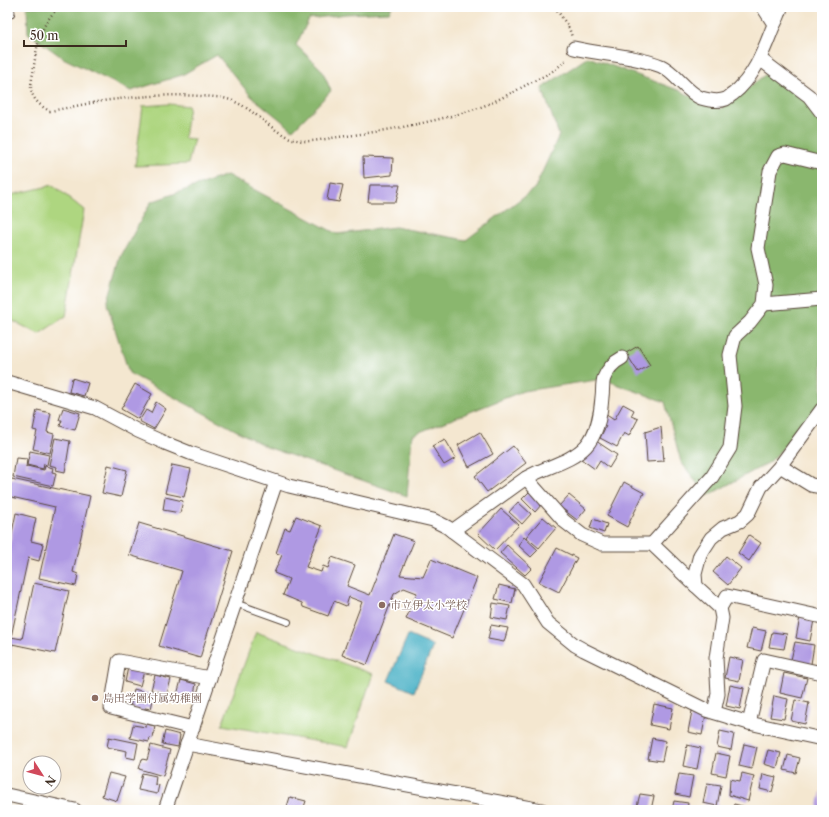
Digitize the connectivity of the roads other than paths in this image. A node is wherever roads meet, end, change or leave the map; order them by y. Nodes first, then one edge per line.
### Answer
1 (763, 7) edge
2 (781, 7) edge
3 (774, 24) junction
4 (574, 48) road end
5 (760, 59) junction
6 (822, 113) edge
7 (822, 163) edge
8 (822, 300) edge
9 (764, 304) junction
10 (622, 358) dead end
11 (7, 382) edge
12 (822, 409) edge
13 (780, 466) junction
14 (526, 478) junction
15 (276, 482) junction
16 (822, 487) edge
17 (452, 531) junction
18 (652, 544) junction
19 (696, 586) junction
20 (235, 603) junction
21 (720, 608) junction
22 (822, 617) edge
23 (288, 622) dead end
24 (822, 673) edge
25 (210, 678) junction
26 (714, 712) junction
27 (749, 722) junction
28 (193, 728) junction
29 (822, 739) edge
30 (187, 744) junction
31 (7, 795) edge
32 (75, 810) edge
33 (165, 810) edge
34 (542, 810) edge

1 - 3 street
2 - 3 street
3 - 5 street
4 - 5 street
5 - 6 street
7 - 9 street
8 - 9 street
9 - 18 street
10 - 14 street
11 - 15 street
12 - 13 street
13 - 16 street
13 - 19 street
14 - 17 street
14 - 18 street
15 - 17 street
15 - 20 street
17 - 26 street
18 - 19 street
19 - 21 street
20 - 23 lane
20 - 25 street
21 - 22 street
21 - 26 street
24 - 27 street
25 - 28 street
25 - 28 street
26 - 27 street
27 - 29 street
28 - 30 street
30 - 33 street
30 - 34 street
31 - 32 street

